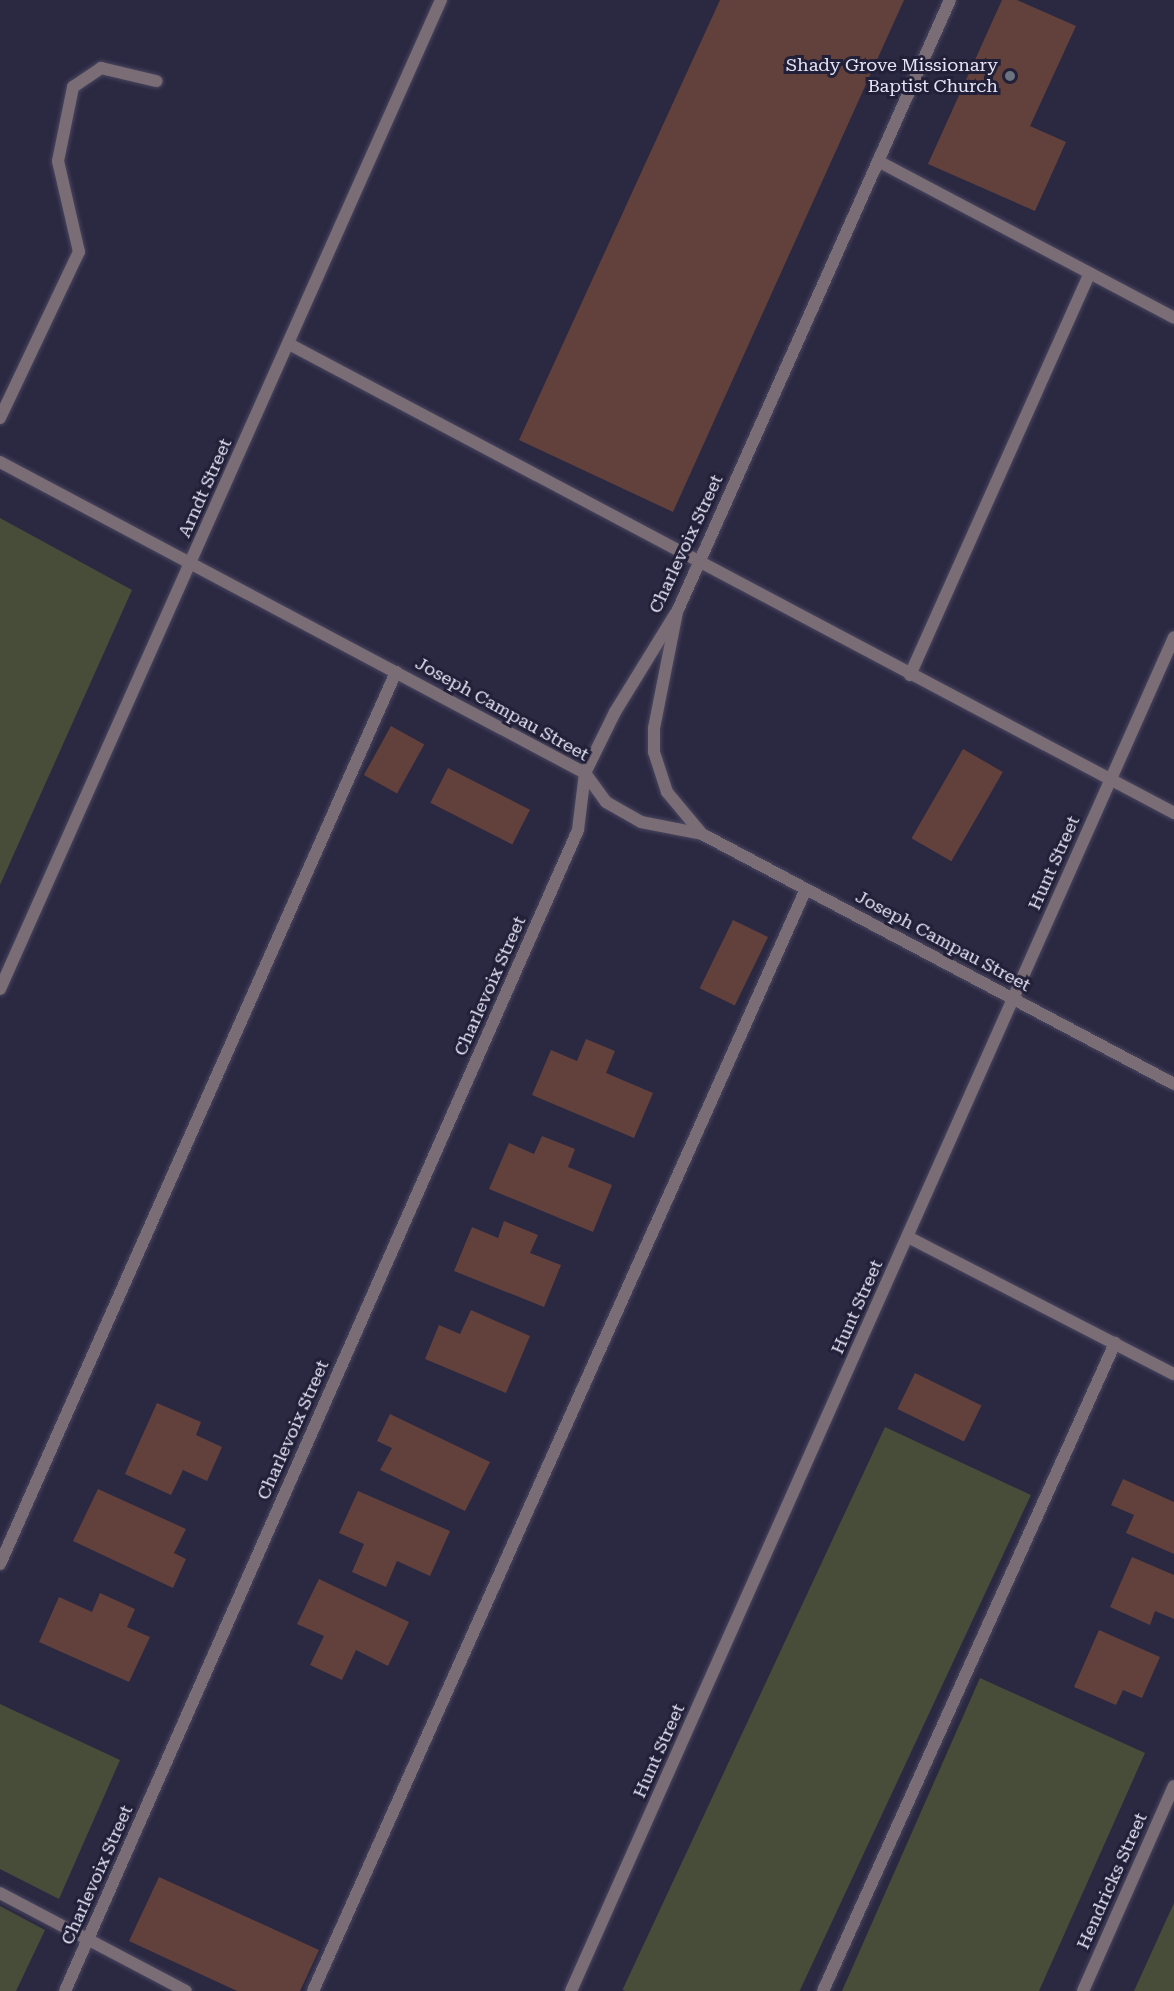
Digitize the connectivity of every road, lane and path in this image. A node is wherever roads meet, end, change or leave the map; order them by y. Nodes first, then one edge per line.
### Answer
1 (441, 0) edge
2 (950, 0) edge
3 (156, 81) dead end
4 (878, 162) junction
5 (1090, 273) junction
6 (1174, 318) edge
7 (289, 344) junction
8 (0, 418) edge
9 (0, 462) edge
10 (699, 562) junction
11 (191, 564) junction
12 (676, 612) junction
13 (1174, 637) edge
14 (396, 672) junction
15 (910, 675) junction
16 (585, 773) junction
17 (1111, 780) junction
18 (1174, 813) edge
19 (702, 834) junction
20 (806, 889) junction
21 (0, 989) edge
22 (1014, 999) junction
23 (1174, 1084) edge
24 (908, 1237) junction
25 (1115, 1343) junction
26 (1174, 1374) edge
27 (0, 1564) edge
28 (1174, 1785) edge
29 (0, 1893) edge
30 (88, 1939) junction
31 (65, 1991) edge
32 (186, 1991) edge
33 (313, 1991) edge
34 (572, 1991) edge
35 (824, 1991) edge
36 (1083, 1991) edge

1 - 7 street, Arndt Street
2 - 4 street, Charlevoix Street
3 - 8 street
4 - 5 street
4 - 10 street, Charlevoix Street
5 - 6 street
5 - 15 street
7 - 10 street
7 - 11 street, Arndt Street
9 - 11 street, Joseph Campau Street
10 - 12 street, Charlevoix Street
10 - 15 street
11 - 14 street, Joseph Campau Street
11 - 21 street, Arndt Street
12 - 16 street, Charlevoix Street
12 - 19 street
13 - 17 street, Hunt Street
14 - 16 street, Joseph Campau Street
14 - 27 street
15 - 17 street
16 - 19 street, Joseph Campau Street
16 - 30 street, Charlevoix Street
17 - 18 street
17 - 22 street, Hunt Street
19 - 20 street, Joseph Campau Street
20 - 22 street, Joseph Campau Street
20 - 33 street
22 - 23 street, Joseph Campau Street
22 - 24 street, Hunt Street
24 - 25 street
24 - 34 street, Hunt Street
25 - 26 street
25 - 35 street
28 - 36 street, Hendricks Street
29 - 30 street
30 - 31 street, Charlevoix Street
30 - 32 street

